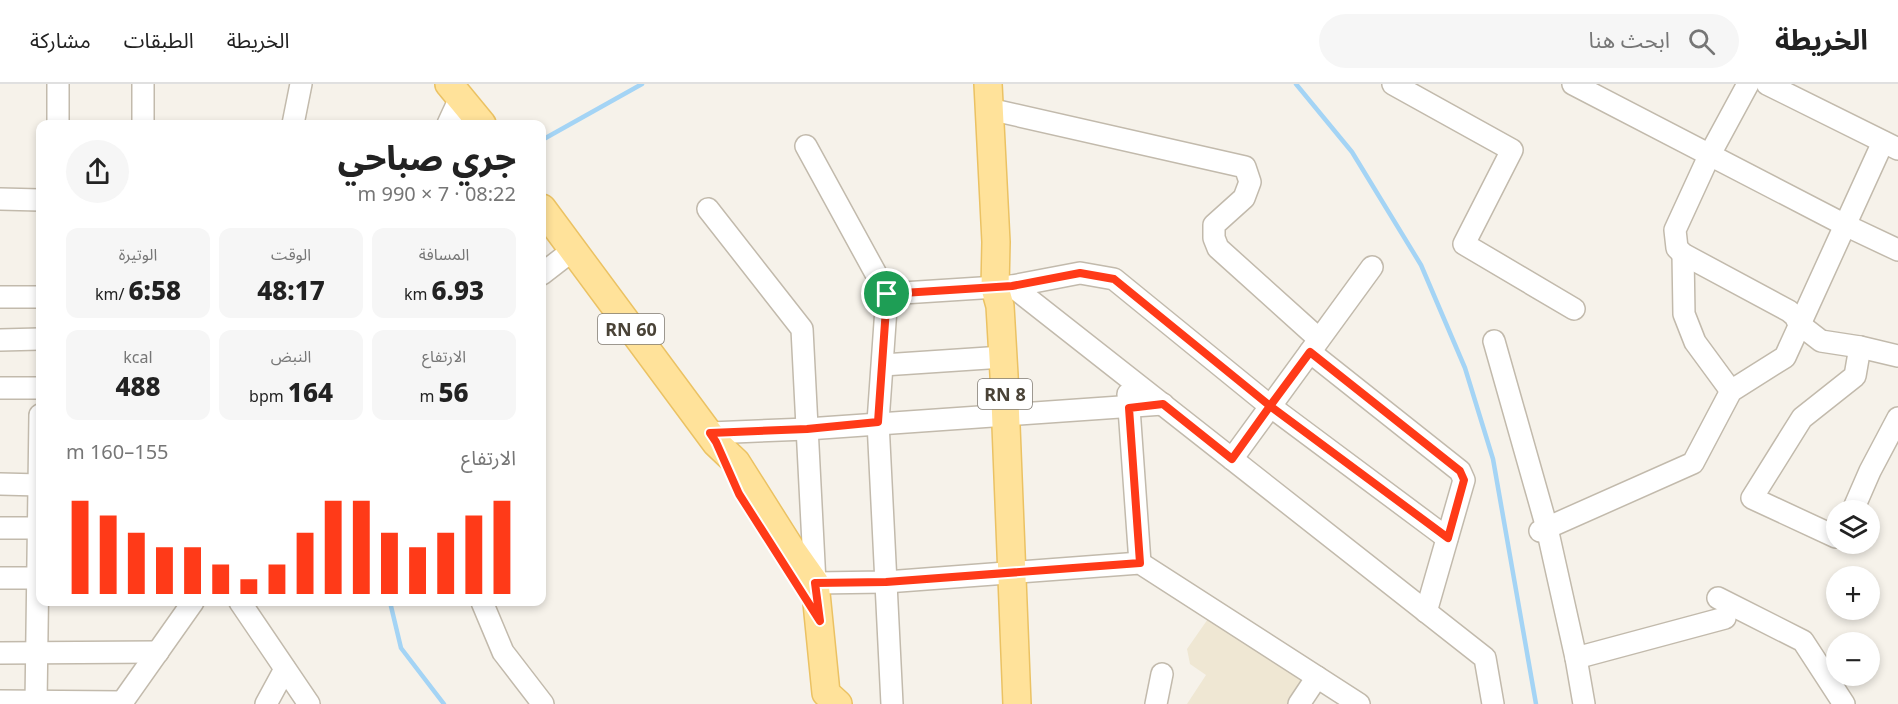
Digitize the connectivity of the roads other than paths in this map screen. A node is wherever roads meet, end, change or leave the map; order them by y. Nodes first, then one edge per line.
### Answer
1 (58, 84) edge
2 (143, 84) edge
3 (301, 84) edge
4 (1394, 84) edge
5 (1573, 84) edge
6 (1748, 84) edge
7 (1767, 84) edge
8 (455, 91) edge
9 (988, 96) edge
10 (58, 120) edge
11 (143, 120) edge
12 (294, 120) edge
13 (449, 120) edge
14 (479, 120) edge
15 (806, 146) dead end
16 (1891, 146) edge
17 (1709, 156) junction
18 (0, 199) edge
19 (36, 200) edge
20 (708, 209) dead end
21 (546, 215) edge
22 (1845, 225) junction
23 (573, 250) junction
24 (1898, 250) edge
25 (1683, 254) junction
26 (1372, 267) dead end
27 (546, 271) edge
28 (1004, 287) junction
29 (887, 294) junction
30 (0, 297) edge
31 (36, 297) edge
32 (1574, 309) dead end
33 (1798, 324) junction
34 (0, 339) edge
35 (36, 339) edge
36 (1494, 341) dead end
37 (1314, 346) junction
38 (1860, 347) junction
39 (1898, 356) edge
40 (1003, 357) junction
41 (883, 365) junction
42 (1126, 376) junction
43 (0, 388) edge
44 (36, 388) edge
45 (1731, 391) junction
46 (1163, 404) junction
47 (1270, 406) junction
48 (1129, 408) junction
49 (1006, 416) junction
50 (1898, 418) edge
51 (878, 422) junction
52 (807, 429) junction
53 (713, 438) junction
54 (1232, 459) junction
55 (0, 484) edge
56 (36, 485) edge
57 (1857, 500) edge
58 (0, 528) edge
59 (36, 528) edge
60 (1544, 529) junction
61 (1826, 532) edge
62 (1448, 538) junction
63 (1140, 563) junction
64 (1012, 573) junction
65 (0, 578) edge
66 (36, 578) edge
67 (886, 582) junction
68 (815, 583) junction
69 (39, 606) edge
70 (190, 606) edge
71 (243, 606) edge
72 (484, 606) edge
73 (1426, 612) junction
74 (820, 621) junction
75 (158, 652) junction
76 (0, 653) edge
77 (37, 653) junction
78 (1576, 658) junction
79 (285, 669) junction
80 (1162, 674) dead end
81 (1317, 677) junction
82 (0, 701) edge
83 (36, 703) edge
84 (121, 703) edge
85 (266, 704) edge
86 (309, 704) edge
87 (543, 704) edge
88 (838, 704) edge
89 (892, 704) edge
90 (1017, 704) edge
91 (1156, 704) edge
92 (1299, 704) edge
93 (1359, 704) edge
94 (1493, 704) edge
95 (1584, 704) edge
96 (1844, 704) edge

1 - 10 street
2 - 11 street
3 - 12 street
4 - 32 street
5 - 17 street
6 - 17 street
7 - 16 street
8 - 13 street
8 - 14 main road
9 - 28 main road, RN 8
9 - 37 street
15 - 29 street
16 - 22 street
17 - 22 street
17 - 25 street
18 - 19 street
20 - 52 street
21 - 23 main road, RN 60
22 - 24 street
22 - 33 street
23 - 27 street
23 - 53 main road, RN 60
25 - 33 street
25 - 45 street
26 - 37 street
28 - 29 street
28 - 40 main road, RN 8
28 - 42 street
28 - 47 street
29 - 41 street
30 - 31 street
33 - 38 street
33 - 45 street
34 - 35 street
36 - 60 street
37 - 47 street
37 - 62 street
38 - 39 street
38 - 61 street
40 - 41 street
40 - 49 main road, RN 8
41 - 51 street
42 - 46 street
42 - 48 street
43 - 44 street
45 - 60 street
46 - 48 street
46 - 54 street
47 - 54 street
47 - 62 street
48 - 49 street
48 - 63 street
49 - 51 street
49 - 64 main road, RN 8
50 - 57 street
51 - 52 street
51 - 67 street
52 - 53 street
52 - 68 street
53 - 68 main road
53 - 74 main road, RN 60
54 - 73 street
55 - 56 street
58 - 59 street
60 - 78 street
62 - 73 street
63 - 64 street
63 - 81 street
64 - 67 street
64 - 90 main road, RN 8
65 - 66 street
67 - 68 street
67 - 89 street
68 - 74 main road
69 - 77 street
70 - 75 street
71 - 79 street
72 - 87 street
73 - 94 street
74 - 88 main road, RN 60
75 - 77 street
75 - 84 street
76 - 77 street
77 - 83 street
78 - 95 street
78 - 96 street
79 - 85 street
79 - 86 street
80 - 91 street
81 - 92 street
81 - 93 street
82 - 83 street
83 - 84 street

